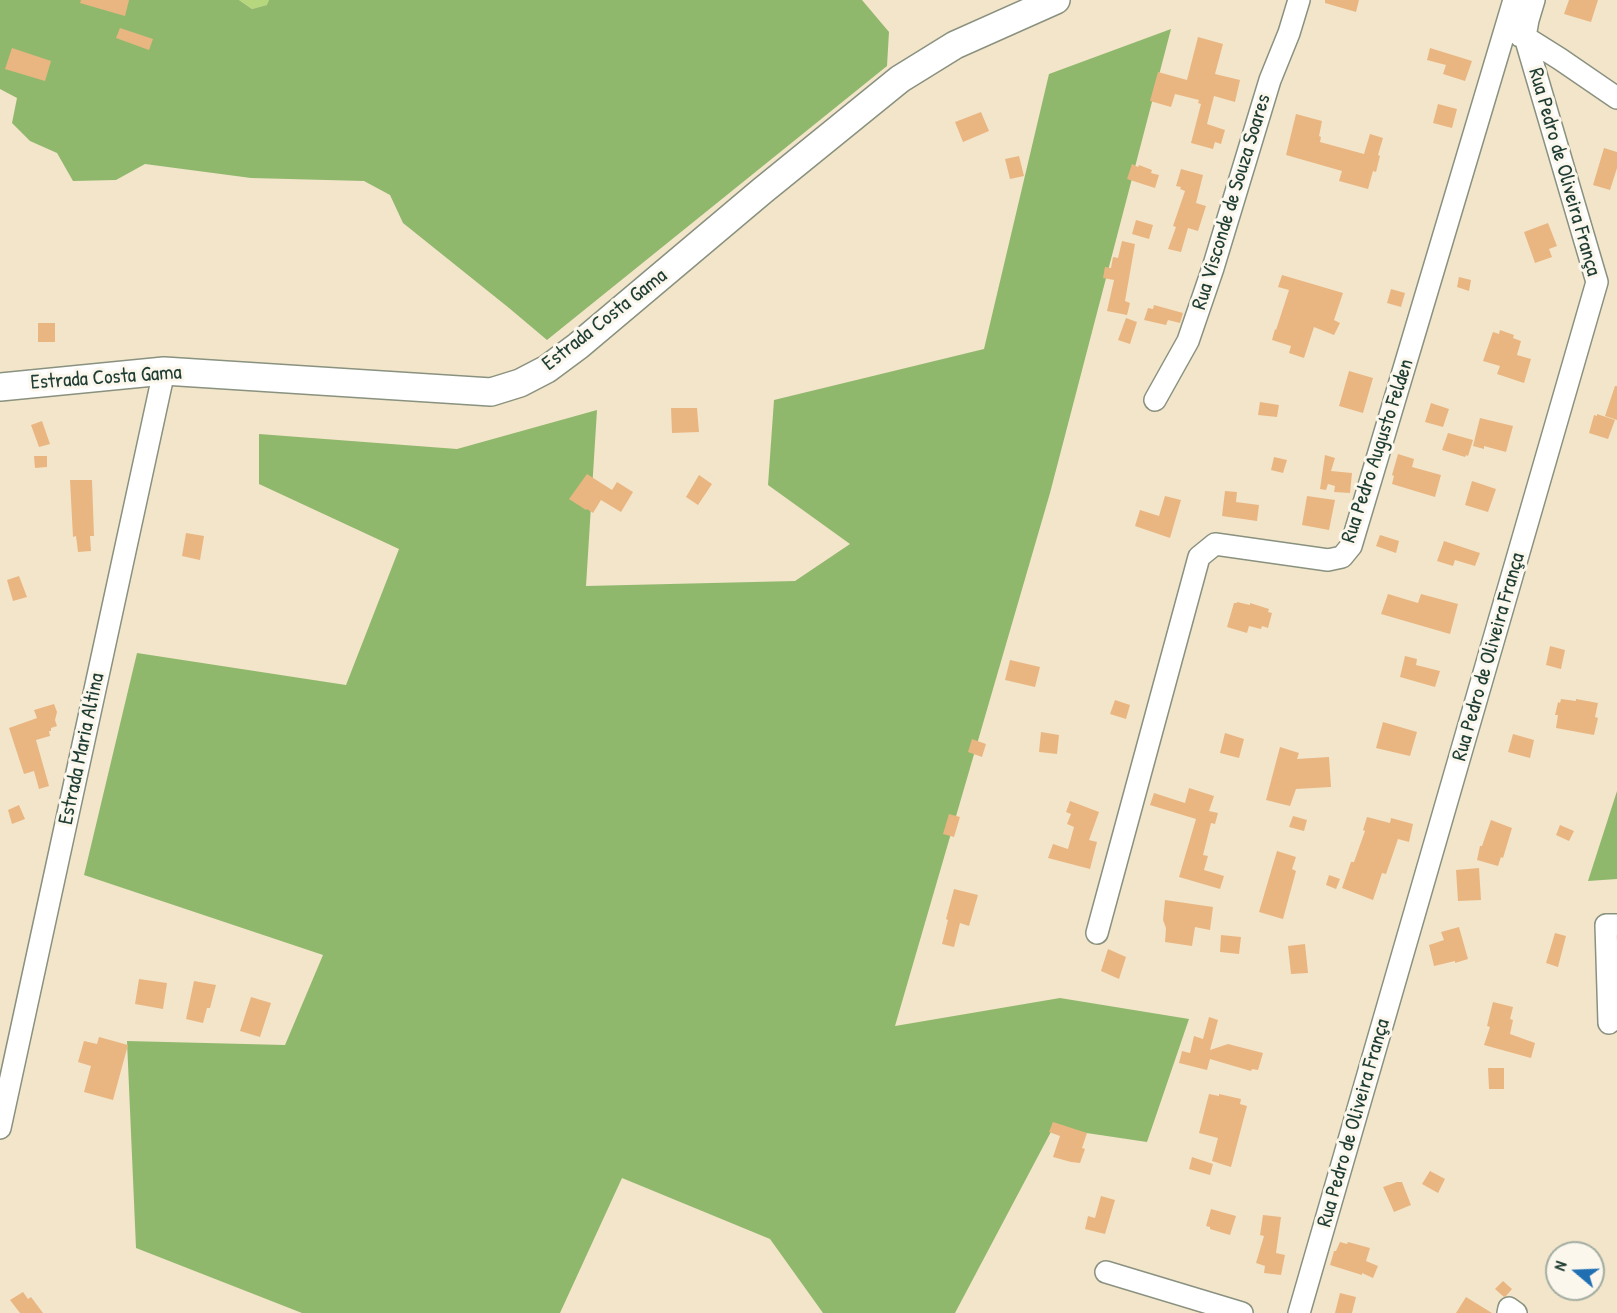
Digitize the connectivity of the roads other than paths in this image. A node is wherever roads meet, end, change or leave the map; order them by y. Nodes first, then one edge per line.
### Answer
1 (1056, 0) edge
2 (1299, 0) edge
3 (1514, 0) edge
4 (1534, 0) edge
5 (1515, 34) junction
6 (1617, 98) edge
7 (164, 371) junction
8 (0, 387) edge
9 (1155, 400) dead end
10 (1617, 926) edge
11 (1096, 933) dead end
12 (1610, 1023) dead end
13 (0, 1128) edge
14 (1107, 1272) dead end
15 (1242, 1313) edge
16 (1299, 1313) edge
17 (1508, 1313) edge
18 (1516, 1313) edge

1 - 7 main road, Estrada Costa Gama
2 - 9 street, Rua Visconde de Souza Soares
3 - 5 street, Rua Pedro Augusto Felden
4 - 5 street, Rua Pedro de Oliveira França
5 - 6 street
5 - 11 street, Rua Pedro Augusto Felden
5 - 16 street, Rua Pedro de Oliveira França
7 - 8 main road, Estrada Costa Gama
7 - 13 street, Estrada Maria Altina
10 - 12 street
14 - 15 street
17 - 18 street

